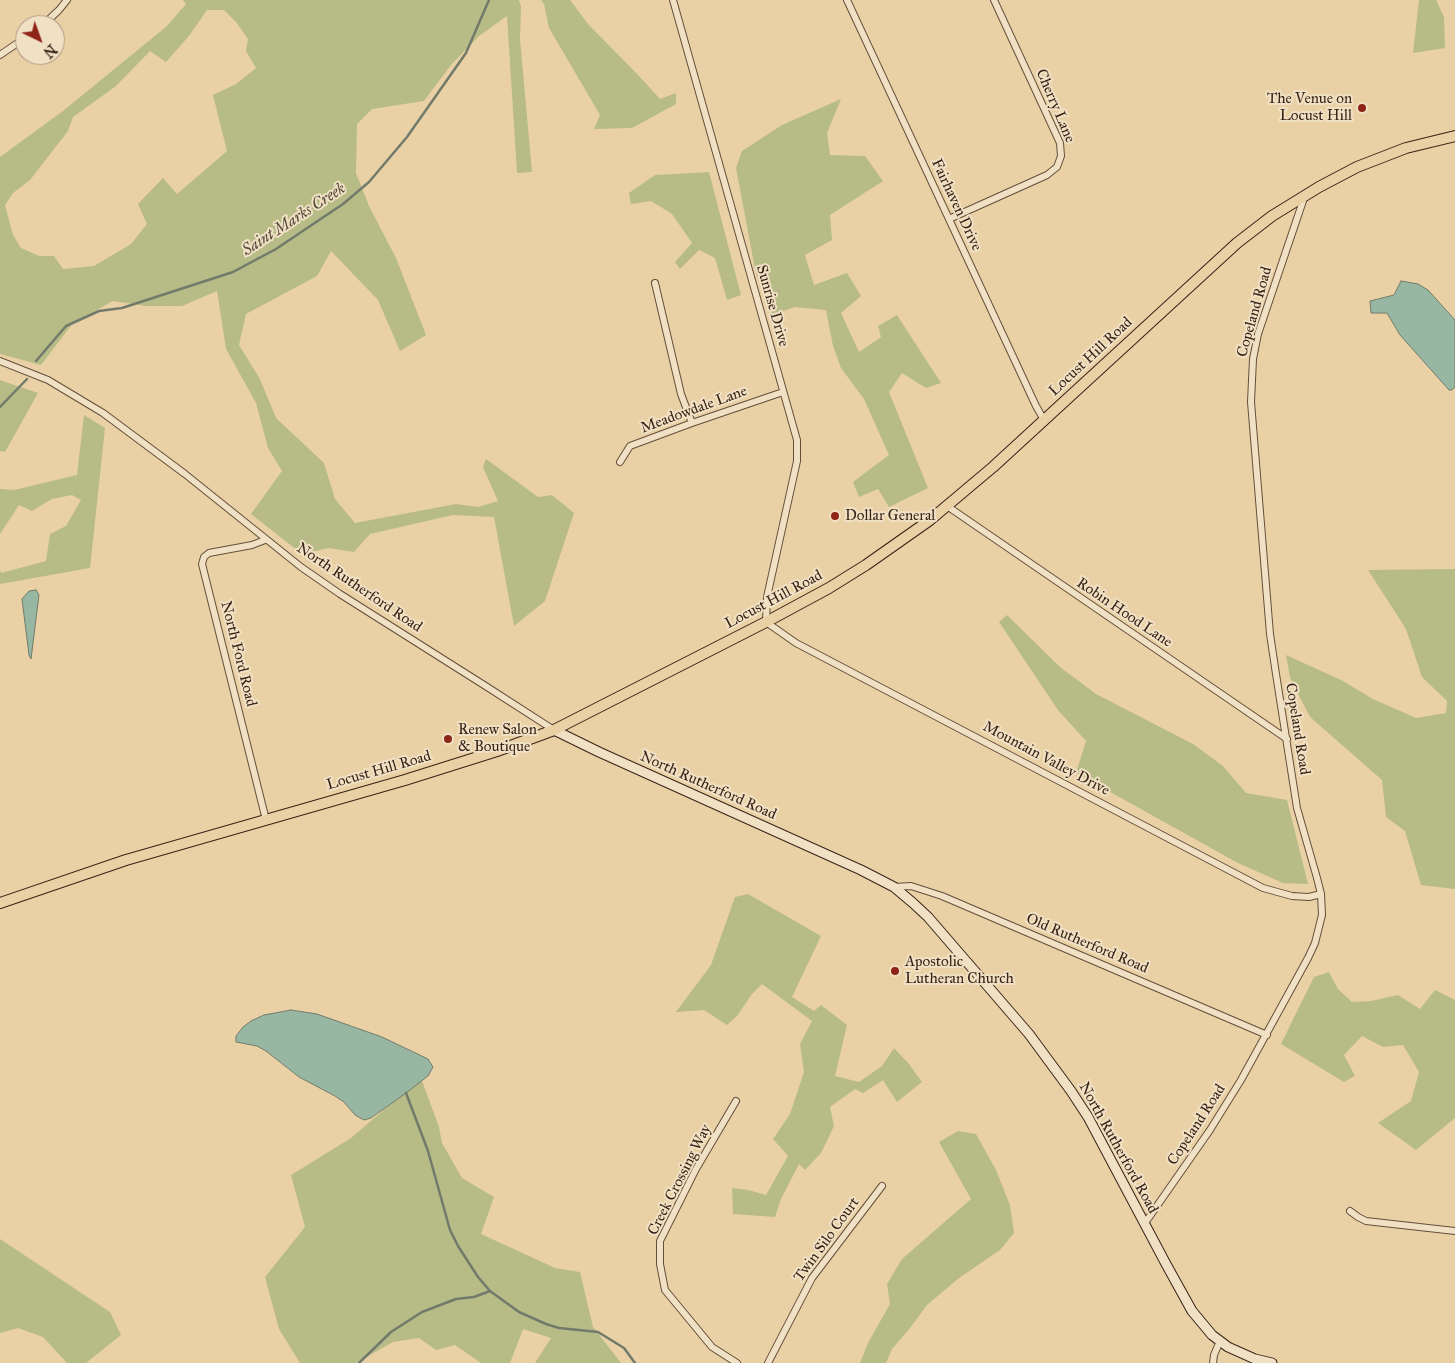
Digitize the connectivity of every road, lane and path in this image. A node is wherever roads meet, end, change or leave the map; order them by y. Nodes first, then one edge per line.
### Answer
1 (67, 0) edge
2 (673, 0) edge
3 (847, 0) edge
4 (994, 0) edge
5 (54, 15) edge
6 (15, 45) edge
7 (0, 55) edge
8 (1455, 136) edge
9 (1304, 195) junction
10 (949, 219) junction
11 (655, 283) dead end
12 (0, 361) edge
13 (783, 392) junction
14 (1044, 420) junction
15 (692, 423) junction
16 (620, 462) dead end
17 (947, 506) junction
18 (265, 540) junction
19 (766, 622) junction
20 (554, 730) junction
21 (1287, 739) junction
22 (266, 820) junction
23 (894, 887) junction
24 (1321, 894) junction
25 (0, 903) edge
26 (1267, 1035) junction
27 (736, 1102) dead end
28 (882, 1186) dead end
29 (1350, 1211) dead end
30 (1145, 1223) junction
31 (1455, 1231) edge
32 (1220, 1341) junction
33 (737, 1363) edge
34 (768, 1363) edge
35 (1213, 1363) edge
36 (1272, 1363) edge

1 - 5 street
2 - 13 street, Sunrise Drive
3 - 10 street, Fairhaven Drive
4 - 10 street, Cherry Lane
6 - 7 street
8 - 9 main road, Locust Hill Road
9 - 14 main road, Locust Hill Road
9 - 21 street, Copeland Road
10 - 14 street, Fairhaven Drive
11 - 15 street
12 - 18 street, North Rutherford Road
13 - 15 street, Meadowdale Lane
13 - 19 street, Sunrise Drive
14 - 17 main road, Locust Hill Road
15 - 16 street, Meadowdale Lane
17 - 19 main road, Locust Hill Road
17 - 21 street, Robin Hood Lane
18 - 20 street, North Rutherford Road
18 - 22 street, North Ford Road
19 - 20 main road, Locust Hill Road
19 - 24 street, Mountain Valley Drive
20 - 22 main road, Locust Hill Road
20 - 23 street, North Rutherford Road
21 - 24 street, Copeland Road
22 - 25 main road, Locust Hill Road
23 - 26 street, Old Rutherford Road
23 - 30 street, North Rutherford Road
24 - 26 street, Copeland Road
26 - 30 street, Copeland Road
27 - 33 street, Creek Crossing Way
28 - 34 street, Twin Silo Court
29 - 31 street
30 - 32 street, North Rutherford Road
32 - 35 street
32 - 36 street, North Rutherford Road

